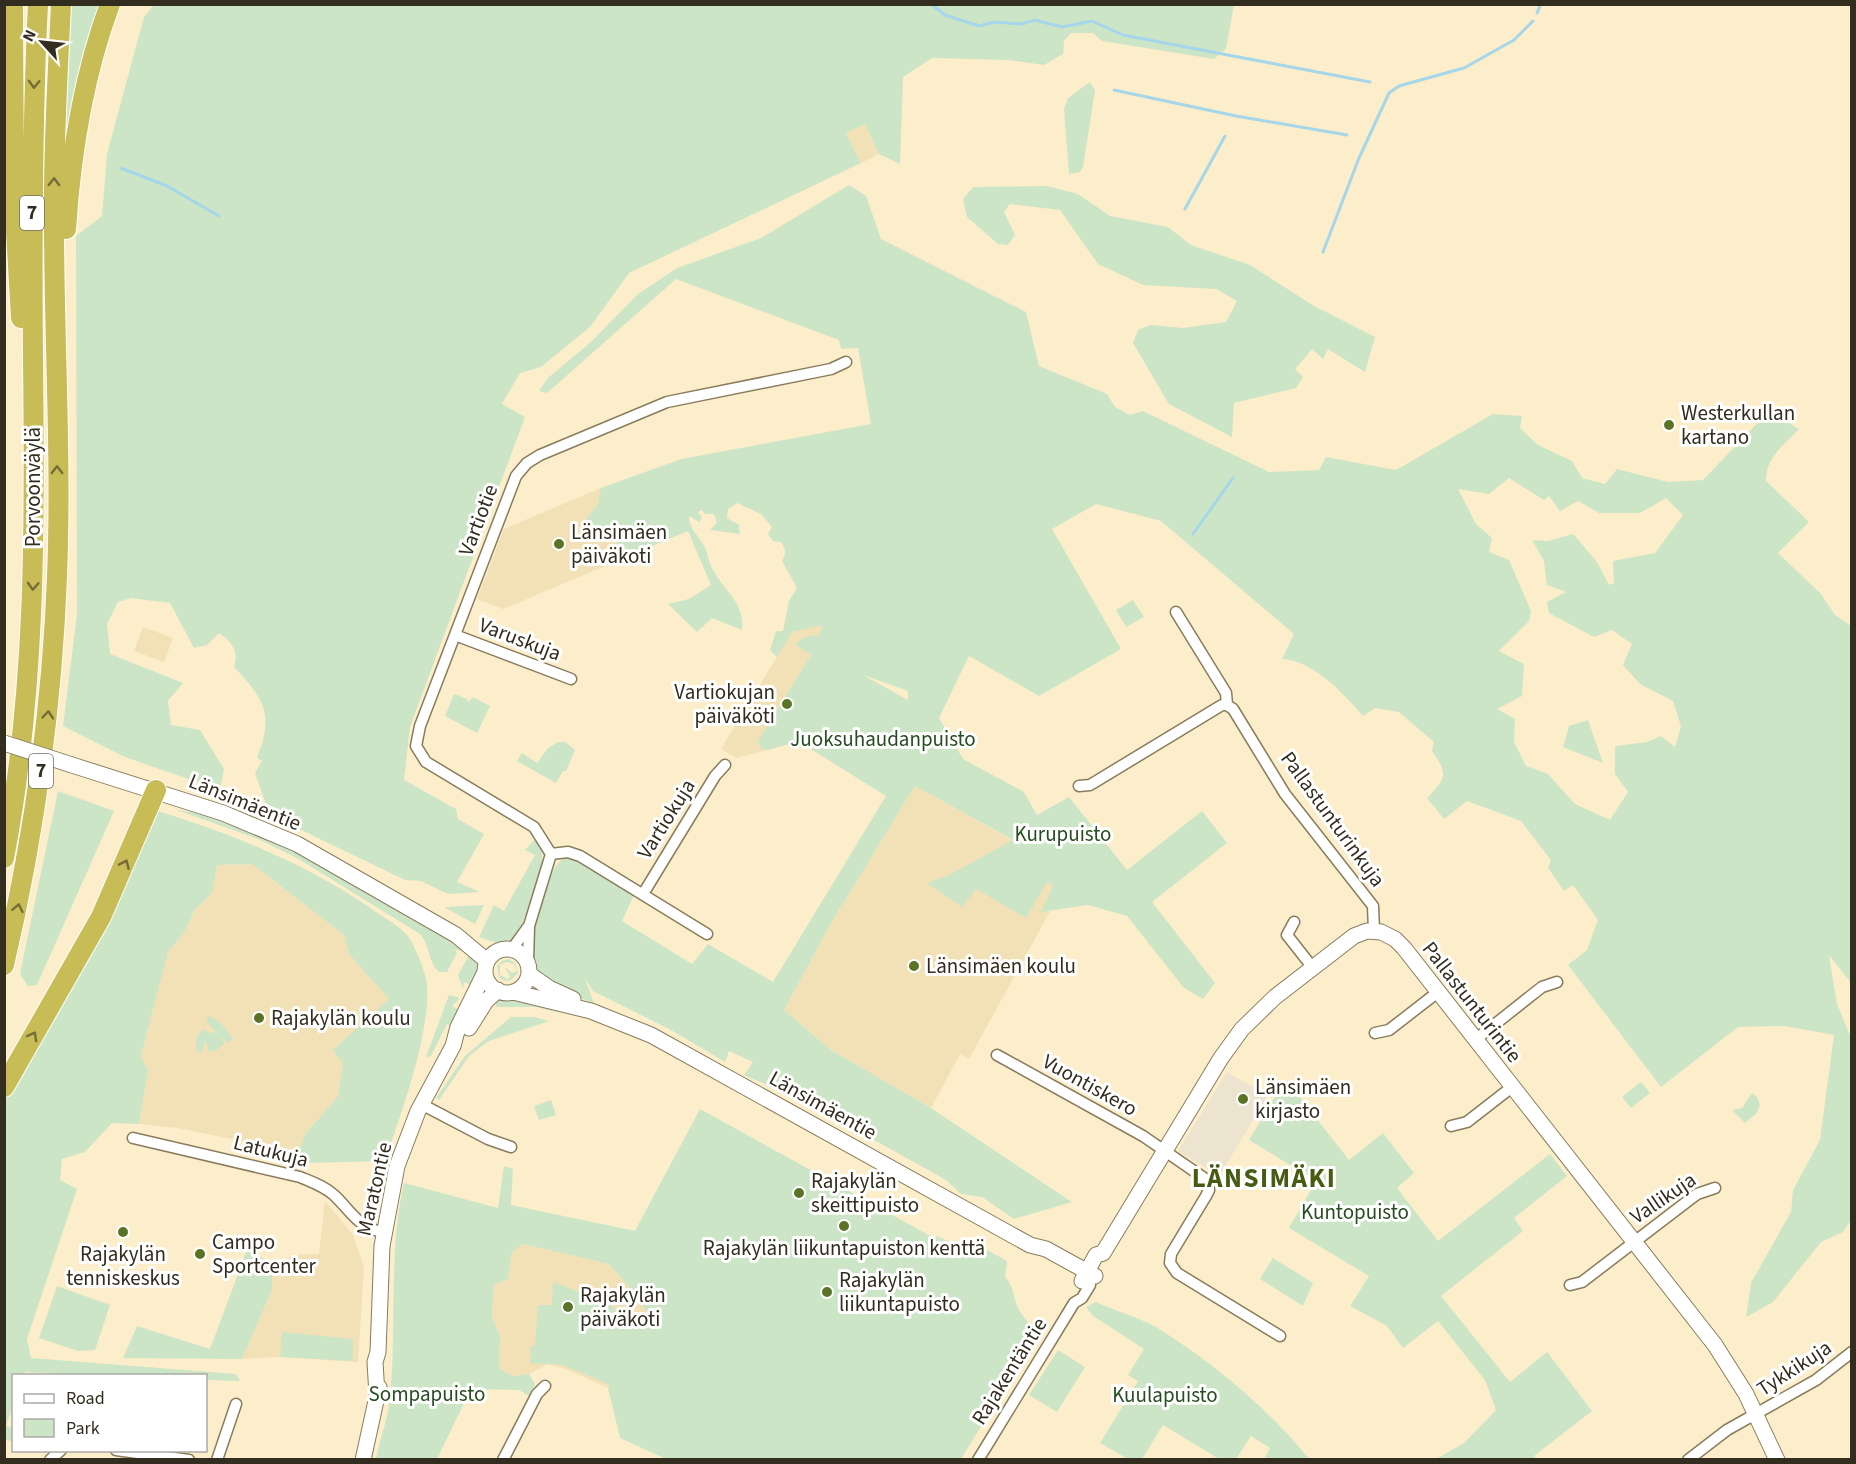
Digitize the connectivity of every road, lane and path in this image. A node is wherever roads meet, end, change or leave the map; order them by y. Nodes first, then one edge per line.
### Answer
1 (13, 4) edge
2 (38, 4) edge
3 (61, 4) edge
4 (110, 4) edge
5 (116, 4) edge
6 (99, 37) junction
7 (4, 74) edge
8 (12, 132) junction
9 (846, 362) dead end
10 (57, 366) junction
11 (34, 422) junction
12 (1176, 612) dead end
13 (455, 635) junction
14 (571, 679) dead end
15 (1227, 705) junction
16 (4, 743) edge
17 (724, 765) dead end
18 (1079, 786) dead end
19 (156, 790) junction
20 (551, 854) junction
21 (4, 858) edge
22 (643, 894) junction
23 (1294, 922) dead end
24 (528, 927) junction
25 (1374, 930) junction
26 (707, 934) dead end
27 (456, 935) junction
28 (507, 949) junction
29 (4, 965) edge
30 (486, 967) junction
31 (528, 968) junction
32 (1313, 968) junction
33 (1557, 982) dead end
34 (505, 991) junction
35 (1438, 992) junction
36 (591, 1011) junction
37 (1376, 1033) dead end
38 (1475, 1040) junction
39 (453, 1046) junction
40 (997, 1055) dead end
41 (4, 1087) edge
42 (1512, 1087) junction
43 (421, 1104) junction
44 (1451, 1126) dead end
45 (133, 1138) dead end
46 (512, 1147) dead end
47 (1164, 1150) junction
48 (1715, 1188) dead end
49 (384, 1232) junction
50 (1634, 1242) junction
51 (1088, 1279) junction
52 (1570, 1285) dead end
53 (1280, 1336) dead end
54 (1851, 1352) edge
55 (545, 1386) dead end
56 (236, 1404) dead end
57 (1757, 1415) junction
58 (367, 1439) junction
59 (131, 1452) edge
60 (189, 1460) edge
61 (217, 1460) edge
62 (354, 1460) edge
63 (363, 1460) edge
64 (503, 1460) edge
65 (978, 1460) edge
66 (1688, 1460) edge
67 (1777, 1460) edge

1 - 8 highway
2 -> 11 highway, Porvoonväylä / 7
10 -> 3 highway, Porvoonväylä / 7
4 - 6 highway
5 - 6 highway
6 - 10 highway
7 - 8 highway
8 - 11 highway
9 - 13 street, Vartiotie
29 -> 10 highway, Porvoonväylä / 7
11 -> 21 highway, Porvoonväylä / 7
12 - 15 street, Pallastunturinkuja
13 - 14 street, Varuskuja
13 - 20 street, Vartiotie
15 - 18 street
15 - 25 street, Pallastunturinkuja
16 - 19 main road, Länsimäentie, bridge
17 - 22 street, Vartiokuja
19 - 27 main road, Länsimäentie
41 -> 19 highway
20 - 22 street
20 - 24 street
22 - 26 street
23 - 32 street
24 - 28 street
24 - 31 street
25 - 32 main road
25 - 35 main road, Pallastunturintie
27 - 28 main road, Länsimäentie
27 - 30 main road, Länsimäentie
28 - 30 main road
28 - 31 main road
30 - 34 main road
30 - 39 main road, Maratontie
31 - 34 main road
31 - 36 main road, Länsimäentie
32 - 47 main road
33 - 38 street
34 - 36 main road, Länsimäentie
34 - 39 main road, Maratontie
35 - 37 street
35 - 38 main road, Pallastunturintie
36 - 51 main road, Länsimäentie
38 - 42 main road, Pallastunturintie
39 - 43 main road, Maratontie
40 - 47 street, Vuontiskero
42 - 44 street
42 - 50 main road, Pallastunturintie
43 - 46 street
43 - 49 main road, Maratontie
45 - 49 street, Latukuja
47 - 51 main road
47 - 53 street, Vuontiskero
48 - 50 street, Vallikuja
49 - 58 main road, Maratontie
50 - 52 street, Vallikuja
50 - 57 main road, Pallastunturintie
51 - 65 street, Rajakentäntie
54 - 57 street, Tykkikuja
55 - 64 street
56 - 61 street
57 - 66 street, Tykkikuja
57 - 67 main road, Pallastunturintie
58 - 62 main road, Maratontie
58 - 63 main road, Maratontie
59 - 60 street

